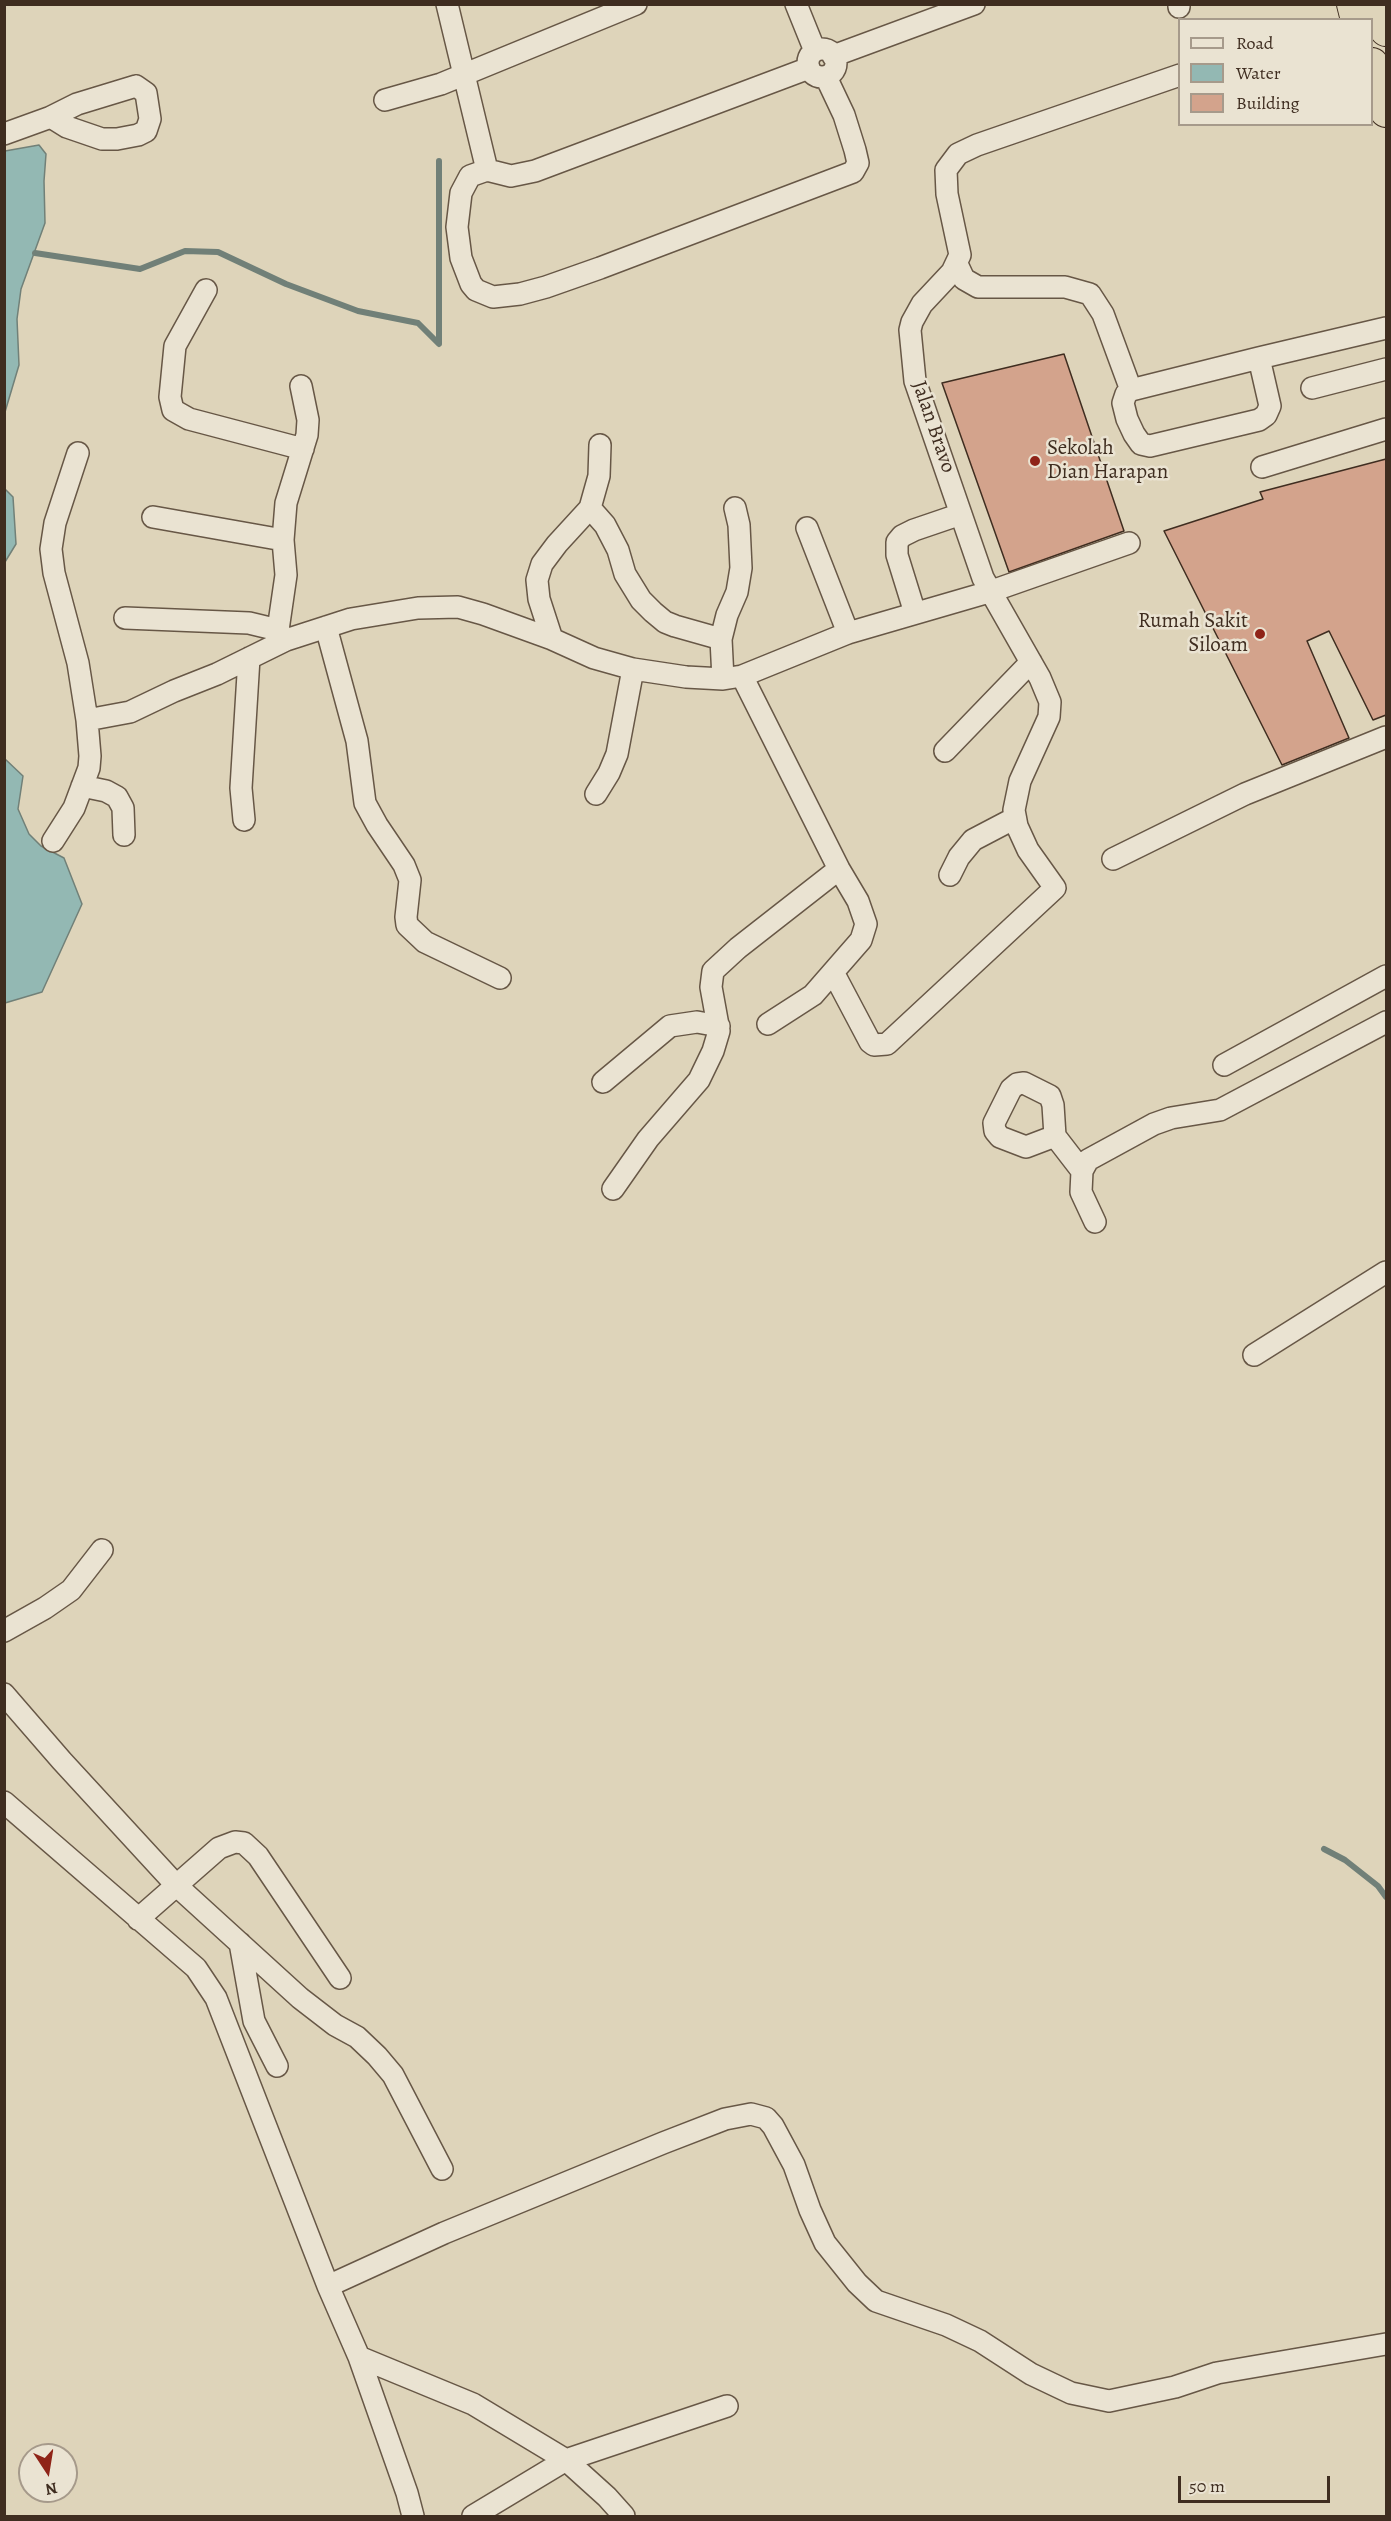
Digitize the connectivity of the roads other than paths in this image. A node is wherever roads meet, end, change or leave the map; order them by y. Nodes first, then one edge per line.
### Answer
1 (447, 4) edge
2 (636, 4) edge
3 (796, 4) edge
4 (974, 4) edge
5 (1378, 4) edge
6 (1386, 30) edge
7 (821, 63) junction
8 (1373, 70) edge
9 (462, 73) junction
10 (1178, 75) edge
11 (385, 100) dead end
12 (1386, 111) edge
13 (51, 117) dead end
14 (4, 134) edge
15 (487, 170) junction
16 (957, 264) junction
17 (206, 290) dead end
18 (1386, 332) edge
19 (1259, 358) junction
20 (1386, 369) edge
21 (302, 386) dead end
22 (1312, 388) dead end
23 (1131, 390) junction
24 (1386, 429) edge
25 (600, 445) dead end
26 (303, 449) junction
27 (78, 453) dead end
28 (1262, 467) dead end
29 (590, 508) junction
30 (735, 508) dead end
31 (961, 514) junction
32 (153, 517) dead end
33 (807, 528) dead end
34 (283, 540) junction
35 (1129, 543) dead end
36 (989, 592) junction
37 (915, 613) junction
38 (125, 618) dead end
39 (326, 627) junction
40 (848, 633) junction
41 (282, 635) junction
42 (552, 639) junction
43 (721, 639) junction
44 (249, 658) junction
45 (1031, 662) junction
46 (633, 669) junction
47 (732, 677) junction
48 (87, 720) junction
49 (1386, 737) edge
50 (945, 751) dead end
51 (82, 786) junction
52 (596, 794) dead end
53 (1015, 818) junction
54 (244, 820) dead end
55 (124, 835) dead end
56 (53, 841) dead end
57 (1113, 859) dead end
58 (838, 869) junction
59 (950, 875) dead end
60 (833, 972) junction
61 (1386, 976) edge
62 (500, 978) dead end
63 (1386, 1007) edge
64 (1386, 1014) edge
65 (1386, 1022) edge
66 (768, 1024) dead end
67 (719, 1026) junction
68 (1224, 1065) dead end
69 (603, 1082) dead end
70 (1055, 1136) dead end
71 (1082, 1171) junction
72 (613, 1189) dead end
73 (1095, 1222) dead end
74 (1386, 1272) edge
75 (1254, 1354) dead end
76 (102, 1550) dead end
77 (4, 1631) edge
78 (4, 1694) edge
79 (4, 1802) edge
80 (177, 1886) junction
81 (138, 1920) junction
82 (240, 1943) junction
83 (340, 1978) dead end
84 (277, 2066) dead end
85 (442, 2169) dead end
86 (328, 2286) junction
87 (1386, 2344) edge
88 (359, 2357) junction
89 (727, 2406) dead end
90 (566, 2460) junction
91 (413, 2517) edge
92 (473, 2517) edge
93 (624, 2517) edge

1 - 9 street
2 - 9 street
3 - 7 street
4 - 7 street
5 - 6 highway
7 - 15 street
7 - 15 street
8 - 12 highway
9 - 11 street
9 - 15 street
10 - 16 street
13 - 14 street
16 - 23 street
16 - 31 street, Jalan Bravo
17 - 26 street
18 - 19 street
19 - 23 street
19 - 23 street
20 - 22 street
21 - 26 street
24 - 28 street
25 - 29 street
26 - 34 street
27 - 48 street
29 - 42 street
29 - 43 street
30 - 43 street
31 - 36 street, Jalan Bravo
31 - 37 street
32 - 34 street
33 - 40 street
34 - 41 street
35 - 36 street
36 - 37 street
36 - 45 street, Jalan Bravo
37 - 40 street
38 - 41 street
39 - 41 street
39 - 42 street
39 - 62 street
40 - 47 street
41 - 44 street
42 - 46 street
43 - 47 street
44 - 48 street
44 - 54 street
45 - 50 street
45 - 53 street, Jalan Bravo
46 - 47 street
46 - 52 street
47 - 58 street
48 - 51 street
49 - 57 street
51 - 55 street
51 - 56 street
53 - 59 street
53 - 60 street
58 - 60 street
58 - 67 street
60 - 66 street
61 - 68 street
63 - 64 street
65 - 71 street
67 - 69 street
67 - 72 street
70 - 71 street
71 - 73 street
74 - 75 street
76 - 77 street
78 - 80 street
79 - 81 street
80 - 81 street
80 - 82 street
80 - 83 street
81 - 86 street
82 - 84 street
82 - 85 street
86 - 87 street
86 - 88 street
88 - 90 street
88 - 91 street
89 - 90 street
90 - 92 street
90 - 93 street

